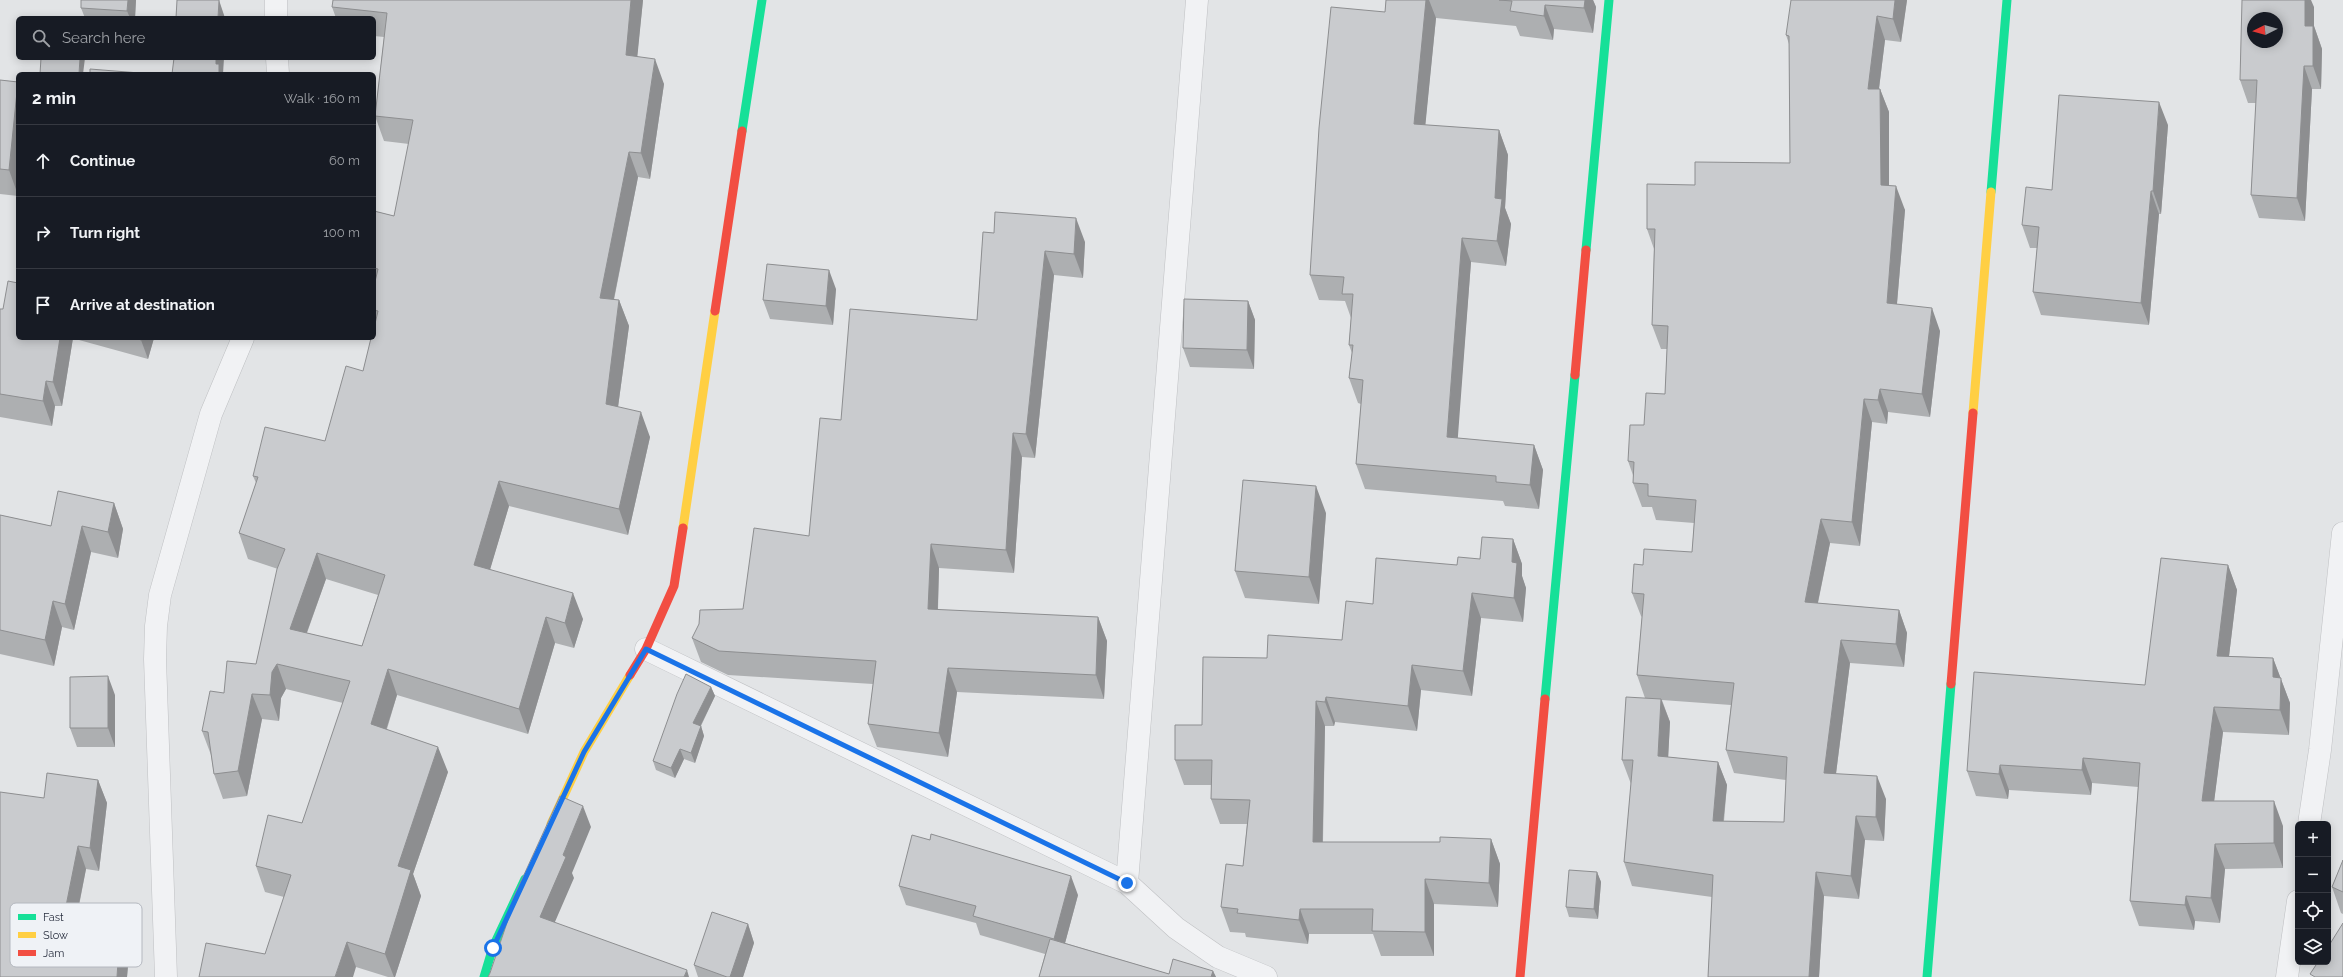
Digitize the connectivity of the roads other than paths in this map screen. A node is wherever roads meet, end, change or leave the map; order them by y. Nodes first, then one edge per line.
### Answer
1 (276, 0) edge
2 (762, 0) edge
3 (1197, 0) edge
4 (1609, 0) edge
5 (2006, 0) edge
6 (276, 16) edge
7 (278, 60) edge
8 (278, 72) edge
9 (242, 340) edge
10 (2343, 533) edge
11 (646, 649) junction
12 (2309, 821) edge
13 (547, 832) edge
14 (530, 868) edge
15 (1127, 883) junction
16 (2295, 922) edge
17 (166, 977) edge
18 (484, 977) edge
19 (1266, 977) edge
20 (1520, 977) edge
21 (1927, 977) edge
22 (2287, 977) edge

1 - 6 street
2 - 11 street
3 - 15 street
4 - 20 street
5 - 21 street
7 - 8 street
9 - 17 street
10 - 12 street
11 - 13 street
11 - 15 street
14 - 18 street
15 - 19 street
16 - 22 street

